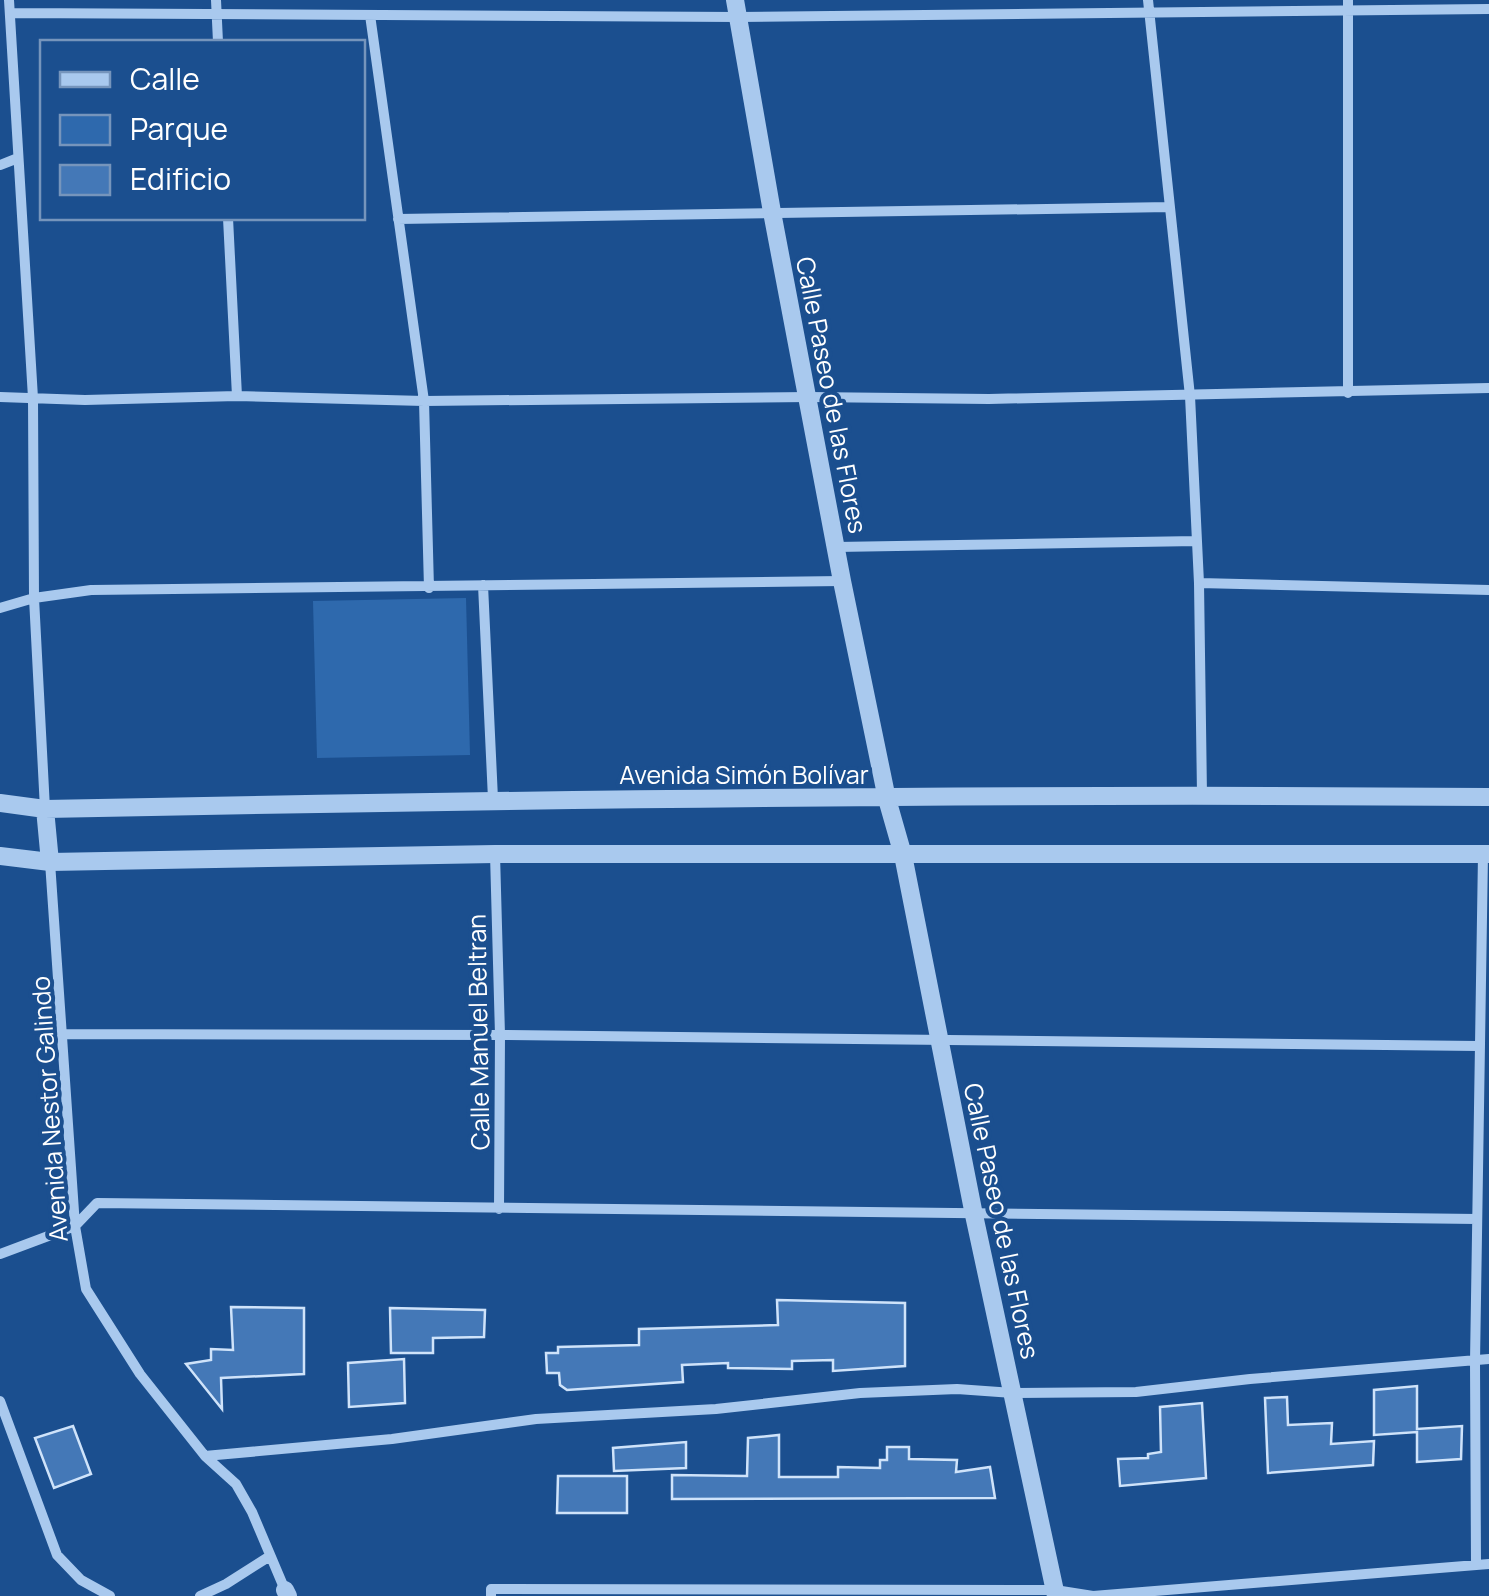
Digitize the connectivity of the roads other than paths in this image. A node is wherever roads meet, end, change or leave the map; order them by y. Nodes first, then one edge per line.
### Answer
1 (9, 0) edge
2 (216, 0) edge
3 (1348, 5) edge
4 (1148, 6) edge
5 (737, 8) edge
6 (1489, 9) edge
7 (11, 13) junction
8 (217, 14) junction
9 (370, 14) junction
10 (218, 40) edge
11 (18, 158) junction
12 (0, 166) edge
13 (1170, 207) junction
14 (772, 212) junction
15 (398, 219) junction
16 (228, 220) edge
17 (1489, 388) edge
18 (1348, 392) junction
19 (238, 396) junction
20 (1190, 396) junction
21 (0, 397) edge
22 (809, 397) junction
23 (33, 398) junction
24 (424, 401) junction
25 (1198, 540) junction
26 (836, 547) junction
27 (842, 580) junction
28 (1199, 583) junction
29 (482, 586) junction
30 (429, 588) junction
31 (1489, 590) edge
32 (34, 598) junction
33 (0, 608) edge
34 (1202, 795) junction
35 (1489, 797) edge
36 (493, 799) junction
37 (887, 799) junction
38 (0, 803) edge
39 (44, 810) junction
40 (495, 854) junction
41 (1486, 854) edge
42 (0, 856) edge
43 (903, 856) junction
44 (50, 862) junction
45 (64, 1034) junction
46 (500, 1035) junction
47 (939, 1039) junction
48 (1478, 1046) junction
49 (500, 1209) junction
50 (974, 1215) junction
51 (1476, 1219) junction
52 (74, 1226) junction
53 (0, 1254) edge
54 (1489, 1359) edge
55 (1475, 1362) junction
56 (1013, 1393) junction
57 (0, 1401) edge
58 (205, 1456) junction
59 (270, 1556) junction
60 (1489, 1564) edge
61 (1476, 1565) junction
62 (287, 1593) edge
63 (1056, 1593) edge
64 (110, 1596) edge
65 (200, 1596) edge
66 (491, 1596) edge

1 - 7 street
2 - 8 street
3 - 4 street
3 - 6 street
3 - 18 street
4 - 5 street
4 - 13 street
5 - 9 street
5 - 14 street, Calle Paseo de las Flores
7 - 8 street
7 - 11 street
8 - 9 street
8 - 10 street
9 - 15 street
11 - 12 street
11 - 23 street
13 - 14 street
13 - 20 street
14 - 15 street
14 - 22 street, Calle Paseo de las Flores
15 - 24 street
16 - 19 street
17 - 18 street
18 - 20 street
19 - 23 street
19 - 24 street
20 - 22 street
20 - 25 street
21 - 23 street
22 - 24 street
22 - 26 street, Calle Paseo de las Flores
23 - 32 street
24 - 30 street
25 - 26 street
25 - 28 street
26 - 27 street, Calle Paseo de las Flores
27 - 29 street
27 - 37 street, Calle Paseo de las Flores
28 - 31 street
28 - 34 street
29 - 30 street
29 - 36 street
30 - 32 street
32 - 33 street
32 - 39 street
34 - 35 street, Avenida Simón Bolívar
34 - 37 street, Avenida Simón Bolívar
36 - 37 street, Avenida Simón Bolívar
36 - 39 street, Avenida Simón Bolívar
37 - 43 street, Calle Paseo de las Flores
38 - 39 street, Avenida Simón Bolívar
39 - 44 street
40 - 43 street
40 - 44 street
40 - 46 street, Calle Manuel Beltran
41 - 43 street
41 - 48 street
42 - 44 street
43 - 47 street, Calle Paseo de las Flores
44 - 45 street, Avenida Nestor Galindo
45 - 46 street
45 - 52 street, Avenida Nestor Galindo
46 - 47 street
46 - 49 street, Calle Manuel Beltran
47 - 48 street
47 - 50 street, Calle Paseo de las Flores
48 - 51 street
49 - 50 street
49 - 52 street
50 - 51 street
50 - 56 street, Calle Paseo de las Flores
51 - 55 street
52 - 53 street
52 - 58 street, Avenida Nestor Galindo
54 - 55 street
55 - 56 street
55 - 61 street
56 - 58 street
56 - 63 street, Calle Paseo de las Flores
57 - 64 street
58 - 59 street, Avenida Nestor Galindo
59 - 62 street, Avenida Nestor Galindo
59 - 65 street
60 - 61 street
61 - 63 street
63 - 66 street

